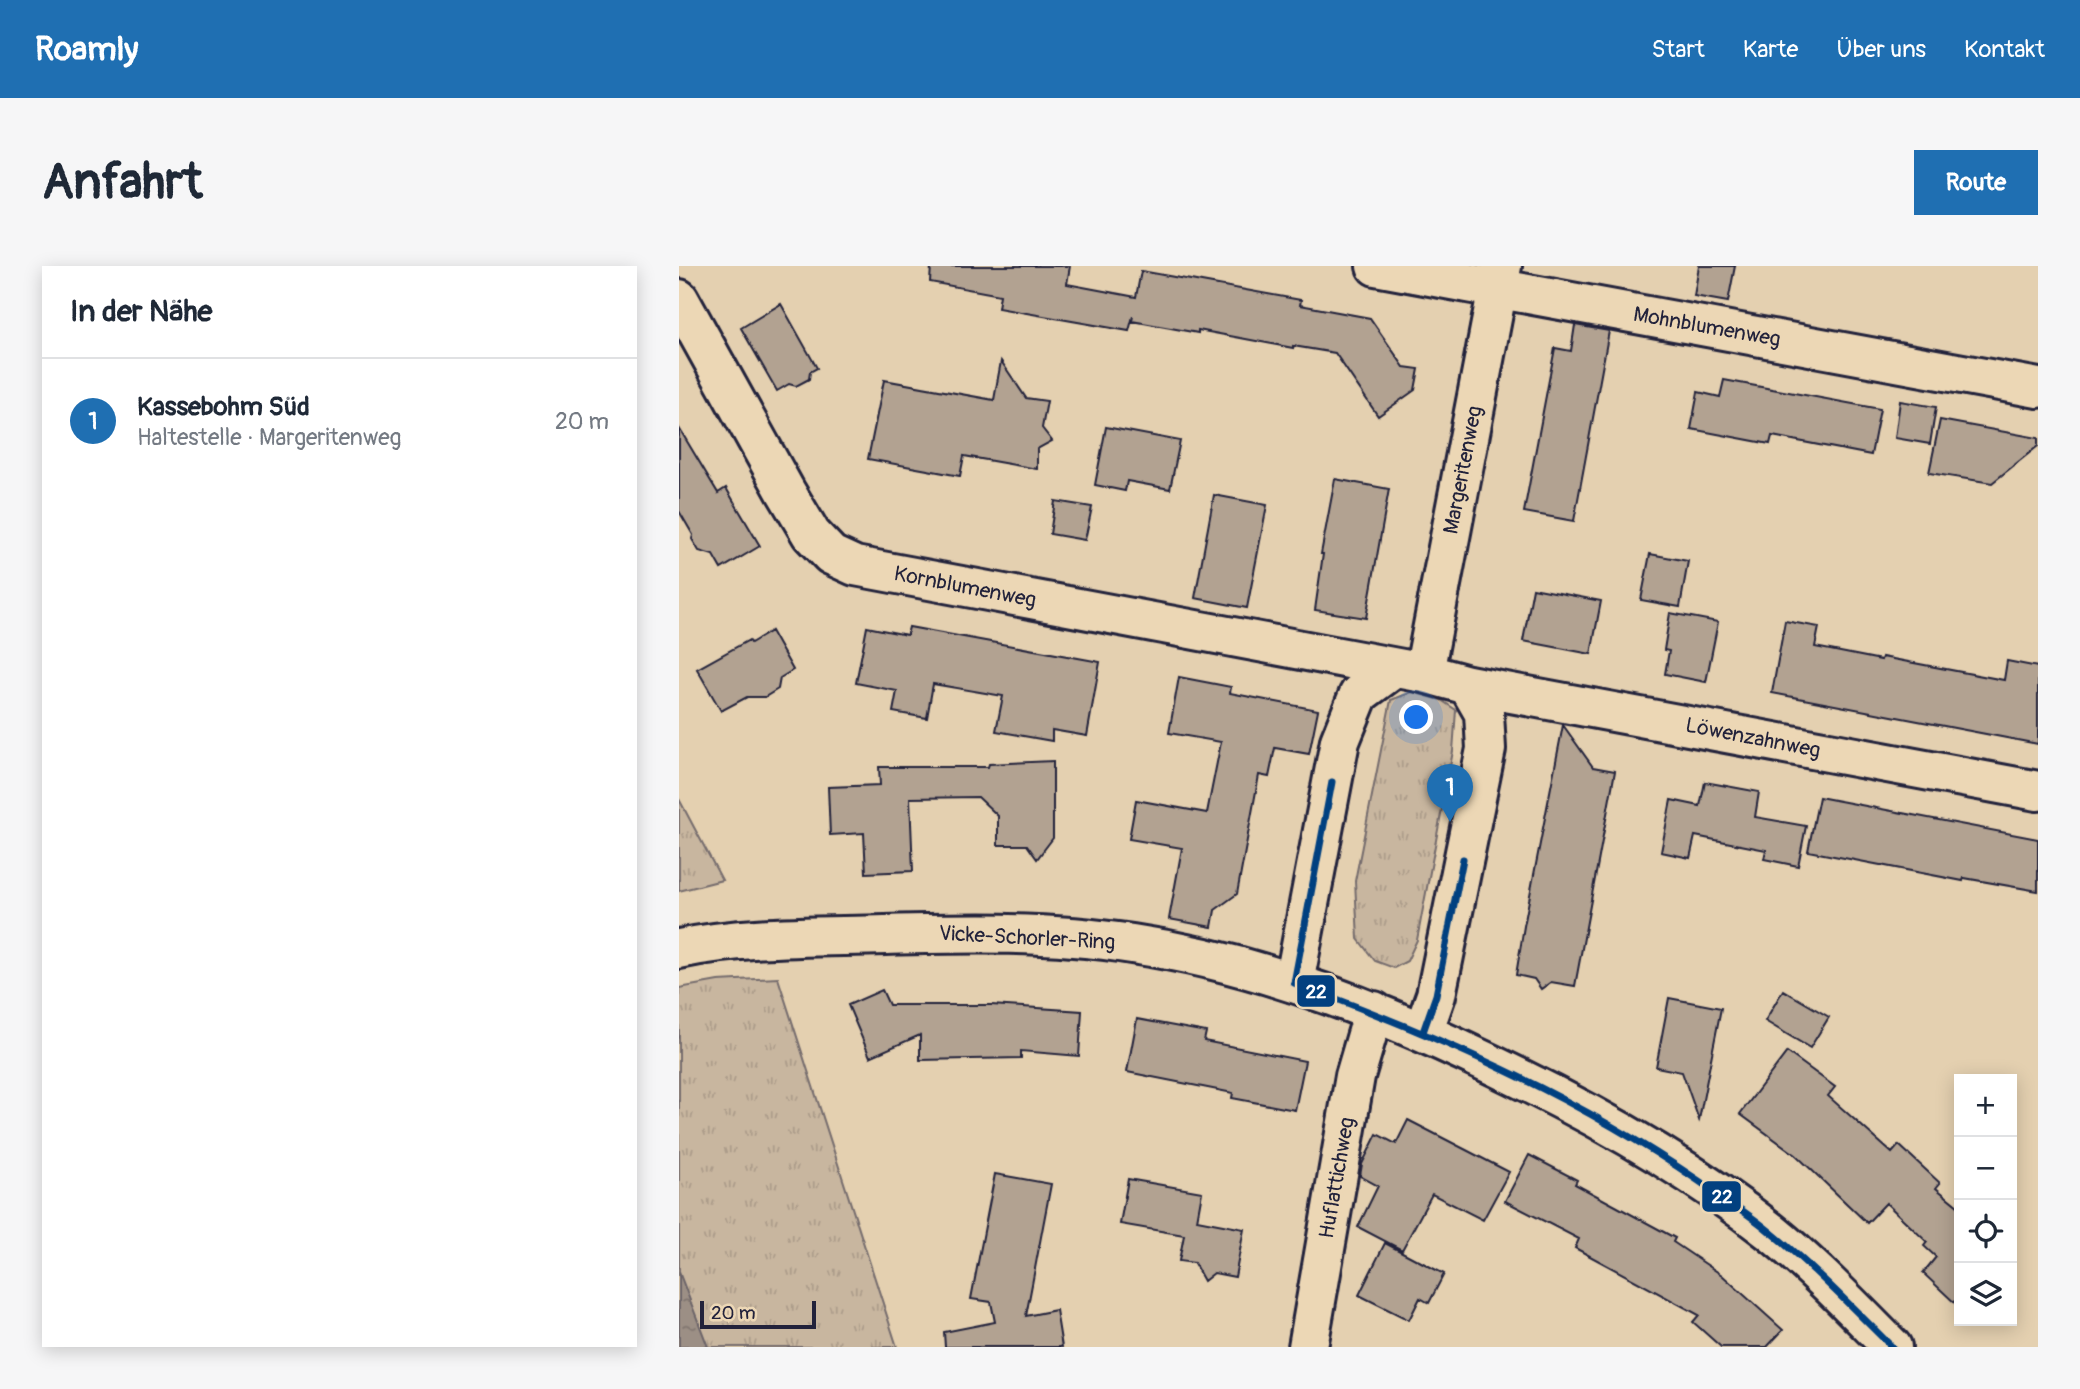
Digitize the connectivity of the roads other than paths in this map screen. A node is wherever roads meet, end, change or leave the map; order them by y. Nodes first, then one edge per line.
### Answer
1 (1376, 266) edge
2 (1500, 277) edge
3 (679, 299) edge
4 (2038, 388) edge
5 (1409, 671) junction
6 (1468, 685) junction
7 (2038, 791) edge
8 (679, 949) edge
9 (1294, 983) junction
10 (1374, 1012) junction
11 (1423, 1032) junction
12 (1308, 1347) edge
13 (1892, 1347) edge

1 - 2 street, Mohnblumenweg
2 - 4 street, Mohnblumenweg
2 - 5 street, Margeritenweg
3 - 5 street, Kornblumenweg
5 - 6 street
5 - 9 street
6 - 7 street, Löwenzahnweg
6 - 11 street
8 - 9 street, Vicke-Schorler-Ring
9 - 10 street, Vicke-Schorler-Ring
10 - 11 street, Vicke-Schorler-Ring
10 - 12 street, Huflattichweg
11 - 13 street, Vicke-Schorler-Ring

